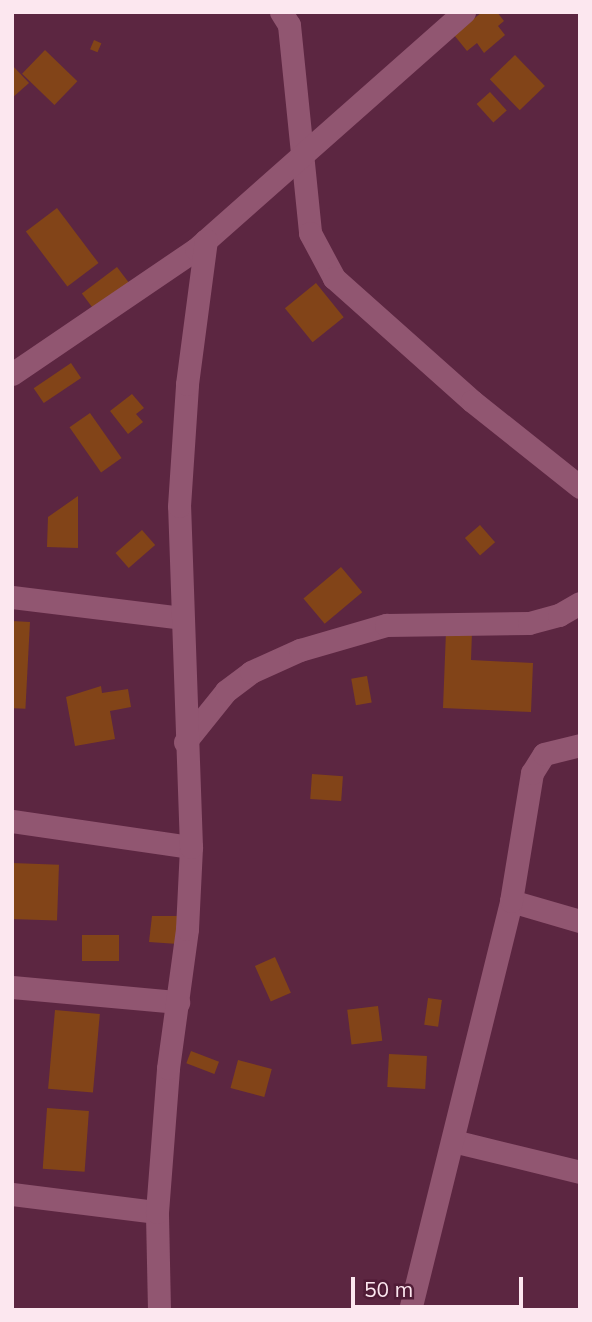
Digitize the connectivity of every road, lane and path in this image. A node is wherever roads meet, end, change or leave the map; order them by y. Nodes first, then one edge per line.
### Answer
1 (464, 12) edge
2 (286, 16) edge
3 (303, 157) junction
4 (206, 240) junction
5 (12, 374) edge
6 (580, 487) edge
7 (12, 597) edge
8 (580, 603) edge
9 (182, 618) junction
10 (185, 742) junction
11 (580, 745) edge
12 (12, 821) edge
13 (191, 847) junction
14 (511, 901) junction
15 (580, 920) edge
16 (12, 987) edge
17 (178, 1002) junction
18 (453, 1141) junction
19 (580, 1172) edge
20 (12, 1194) edge
21 (157, 1212) junction
22 (159, 1310) edge
23 (410, 1310) edge

1 - 3 street
2 - 3 street
3 - 4 street
3 - 6 street
4 - 5 street
4 - 9 street
7 - 9 street
8 - 10 street
9 - 10 street
10 - 13 street
11 - 14 street
12 - 13 street
13 - 17 street
14 - 15 street
14 - 18 street
16 - 17 street
17 - 21 street
18 - 19 street
18 - 23 street
20 - 21 street
21 - 22 street

